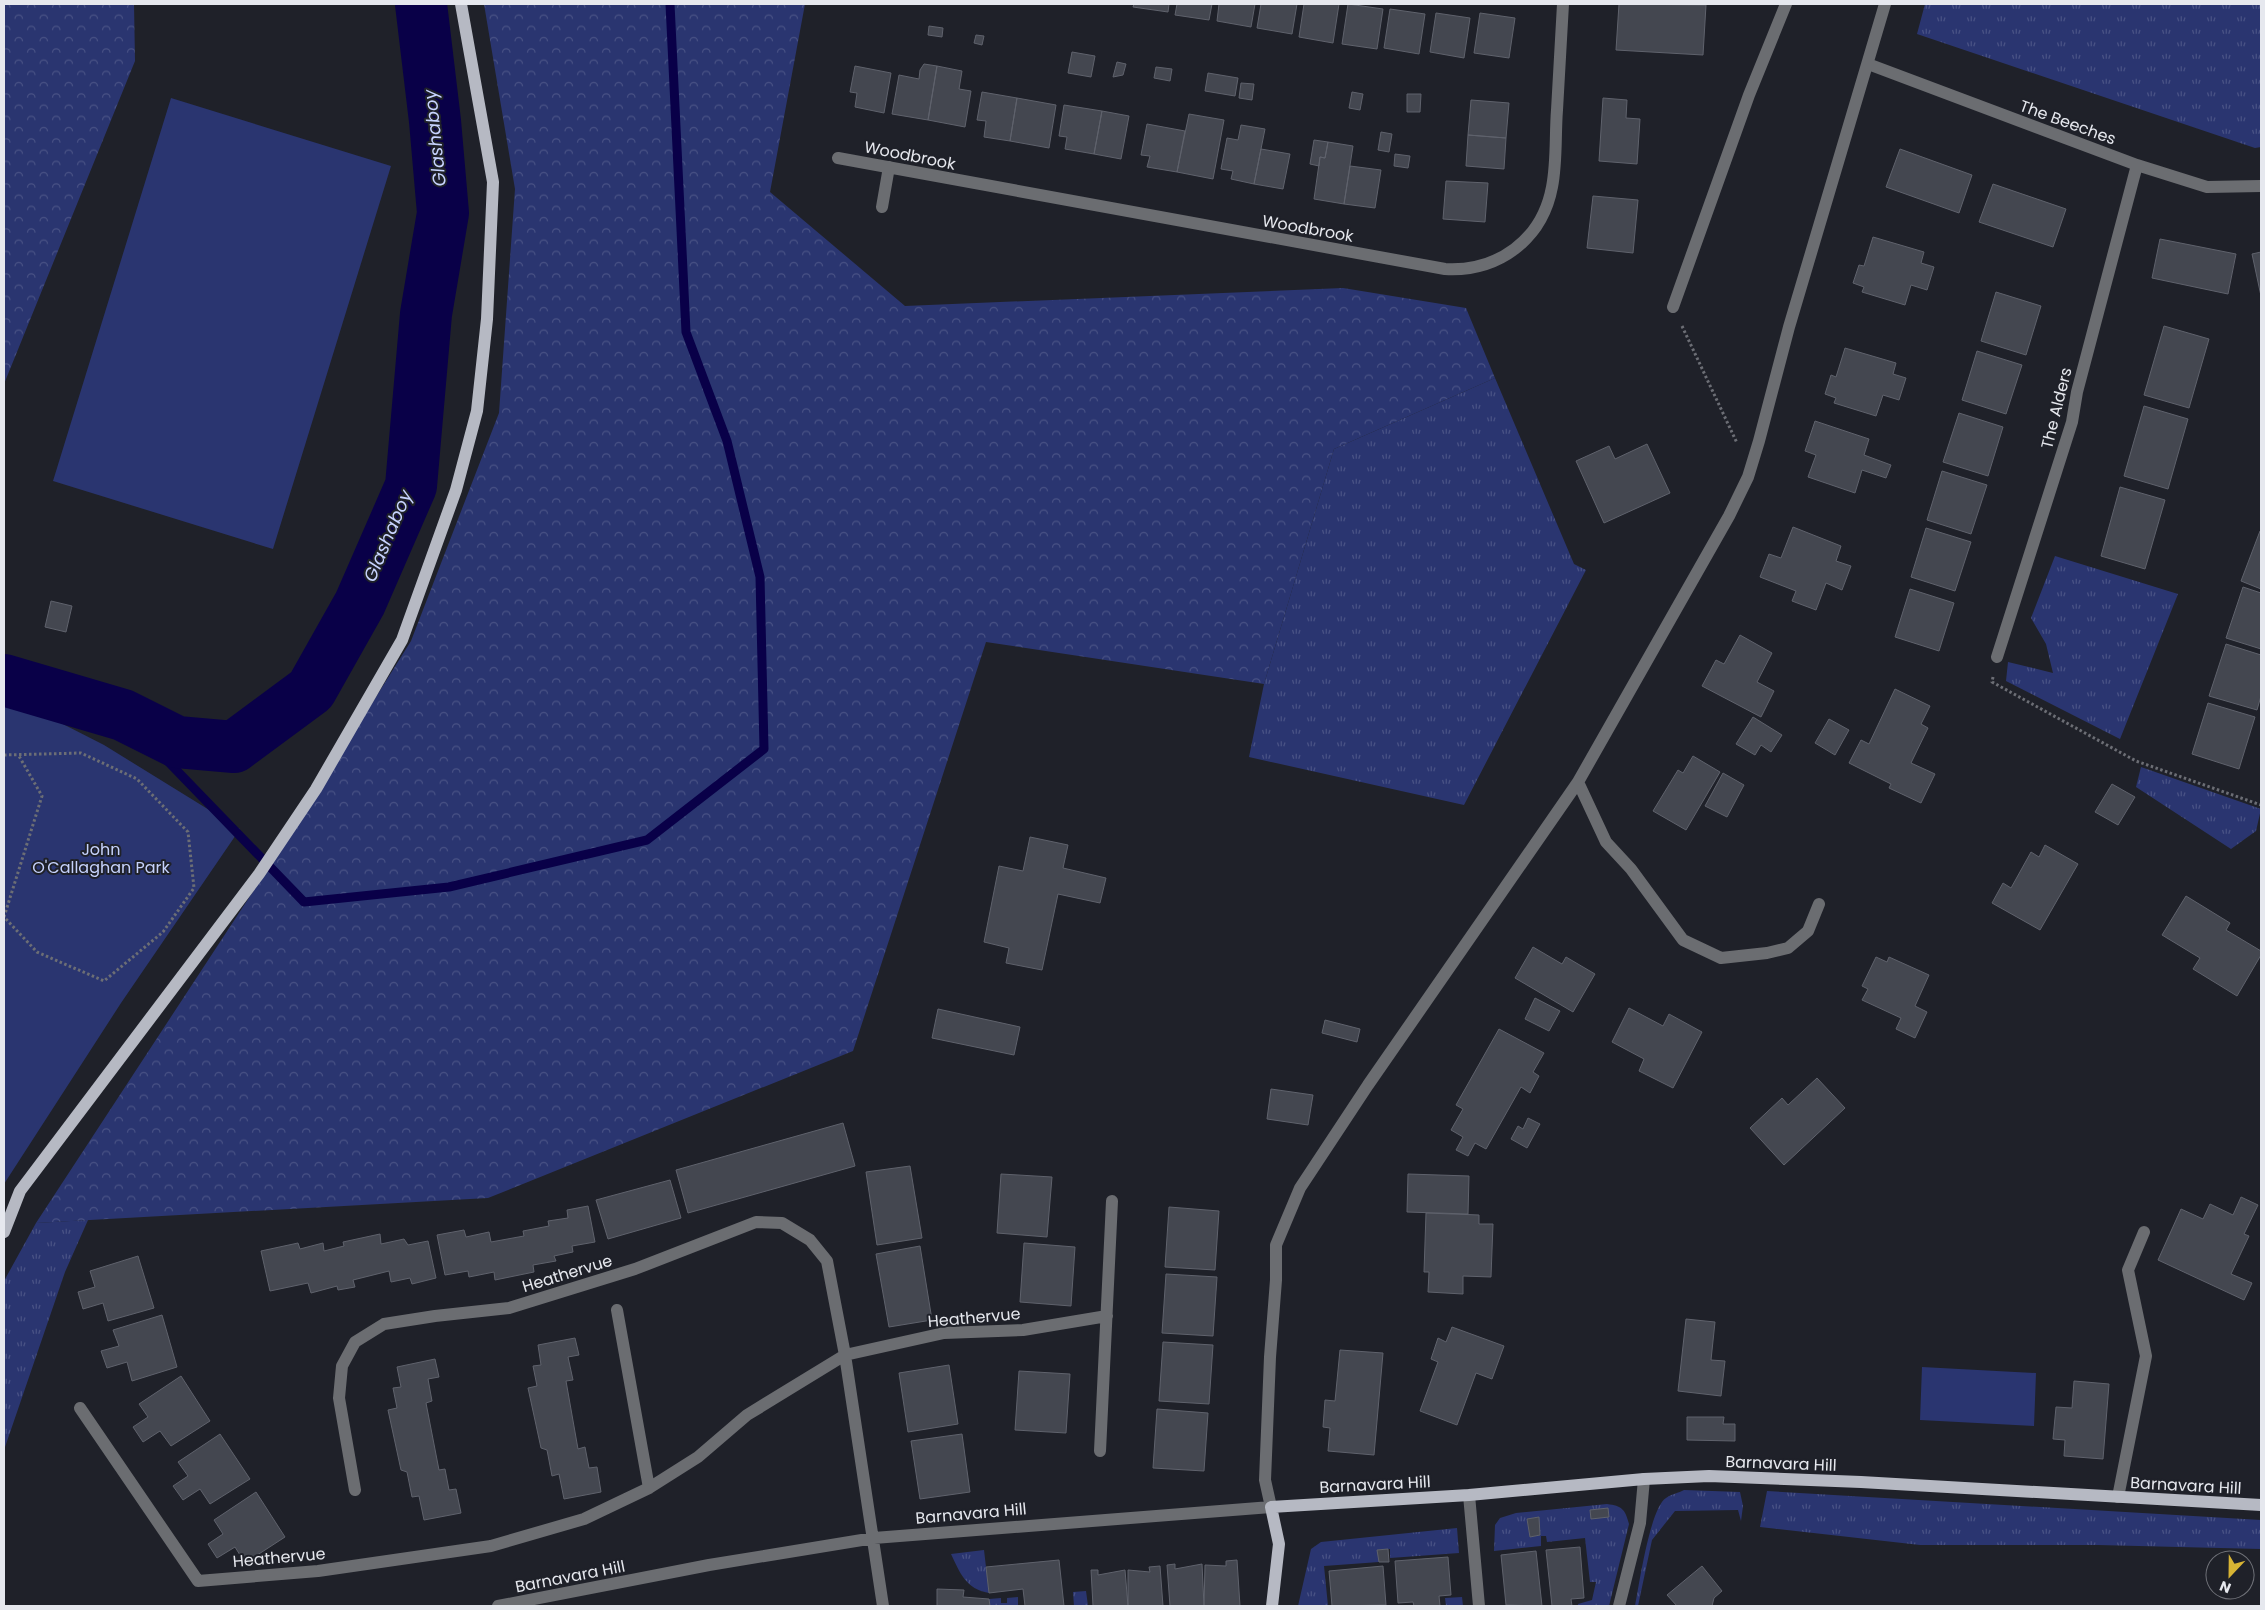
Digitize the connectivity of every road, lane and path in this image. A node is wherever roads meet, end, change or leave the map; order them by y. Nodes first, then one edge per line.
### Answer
1 (462, 4) edge
2 (1563, 4) edge
3 (1786, 4) edge
4 (1885, 4) edge
5 (1868, 64) junction
6 (838, 158) dead end
7 (2137, 165) junction
8 (889, 168) junction
9 (2261, 186) edge
10 (882, 207) dead end
11 (1673, 307) joint
12 (1750, 470) junction
13 (1998, 657) joint
14 (4, 755) edge
15 (19, 756) junction
16 (1578, 782) junction
17 (2261, 805) edge
18 (1819, 904) dead end
19 (4, 917) edge
20 (1112, 1201) dead end
21 (4, 1232) edge
22 (2144, 1232) dead end
23 (617, 1310) dead end
24 (1106, 1316) junction
25 (845, 1355) junction
26 (80, 1408) dead end
27 (1100, 1451) dead end
28 (1644, 1479) junction
29 (649, 1488) junction
30 (355, 1490) dead end
31 (1469, 1495) junction
32 (2118, 1497) junction
33 (2261, 1505) edge
34 (1271, 1506) junction
35 (874, 1538) junction
36 (498, 1606) edge
37 (883, 1606) edge
38 (1272, 1606) edge
39 (1479, 1606) edge
40 (1619, 1606) edge

1 - 21 main road
2 - 8 street, Woodbrook
3 - 11 street
4 - 5 street
5 - 7 street, The Beeches
5 - 12 street
6 - 8 street, Woodbrook
7 - 9 street, The Beeches
7 - 13 street, The Alders
8 - 10 street
11 - 12 path
12 - 16 street
13 - 17 path
14 - 15 path
15 - 19 path
15 - 19 path
16 - 18 street
16 - 34 street
20 - 24 street
22 - 32 street
23 - 29 street
24 - 25 street, Heathervue
24 - 27 street
25 - 29 street, Heathervue
25 - 30 street, Heathervue
25 - 35 street, Heathervue
26 - 29 street, Heathervue
28 - 31 main road, Barnavara Hill
28 - 32 main road, Barnavara Hill
28 - 40 street
31 - 34 main road, Barnavara Hill
31 - 39 street
32 - 33 main road, Barnavara Hill
34 - 35 street, Barnavara Hill
34 - 38 main road
35 - 36 street, Barnavara Hill
35 - 37 street, Heathervue

